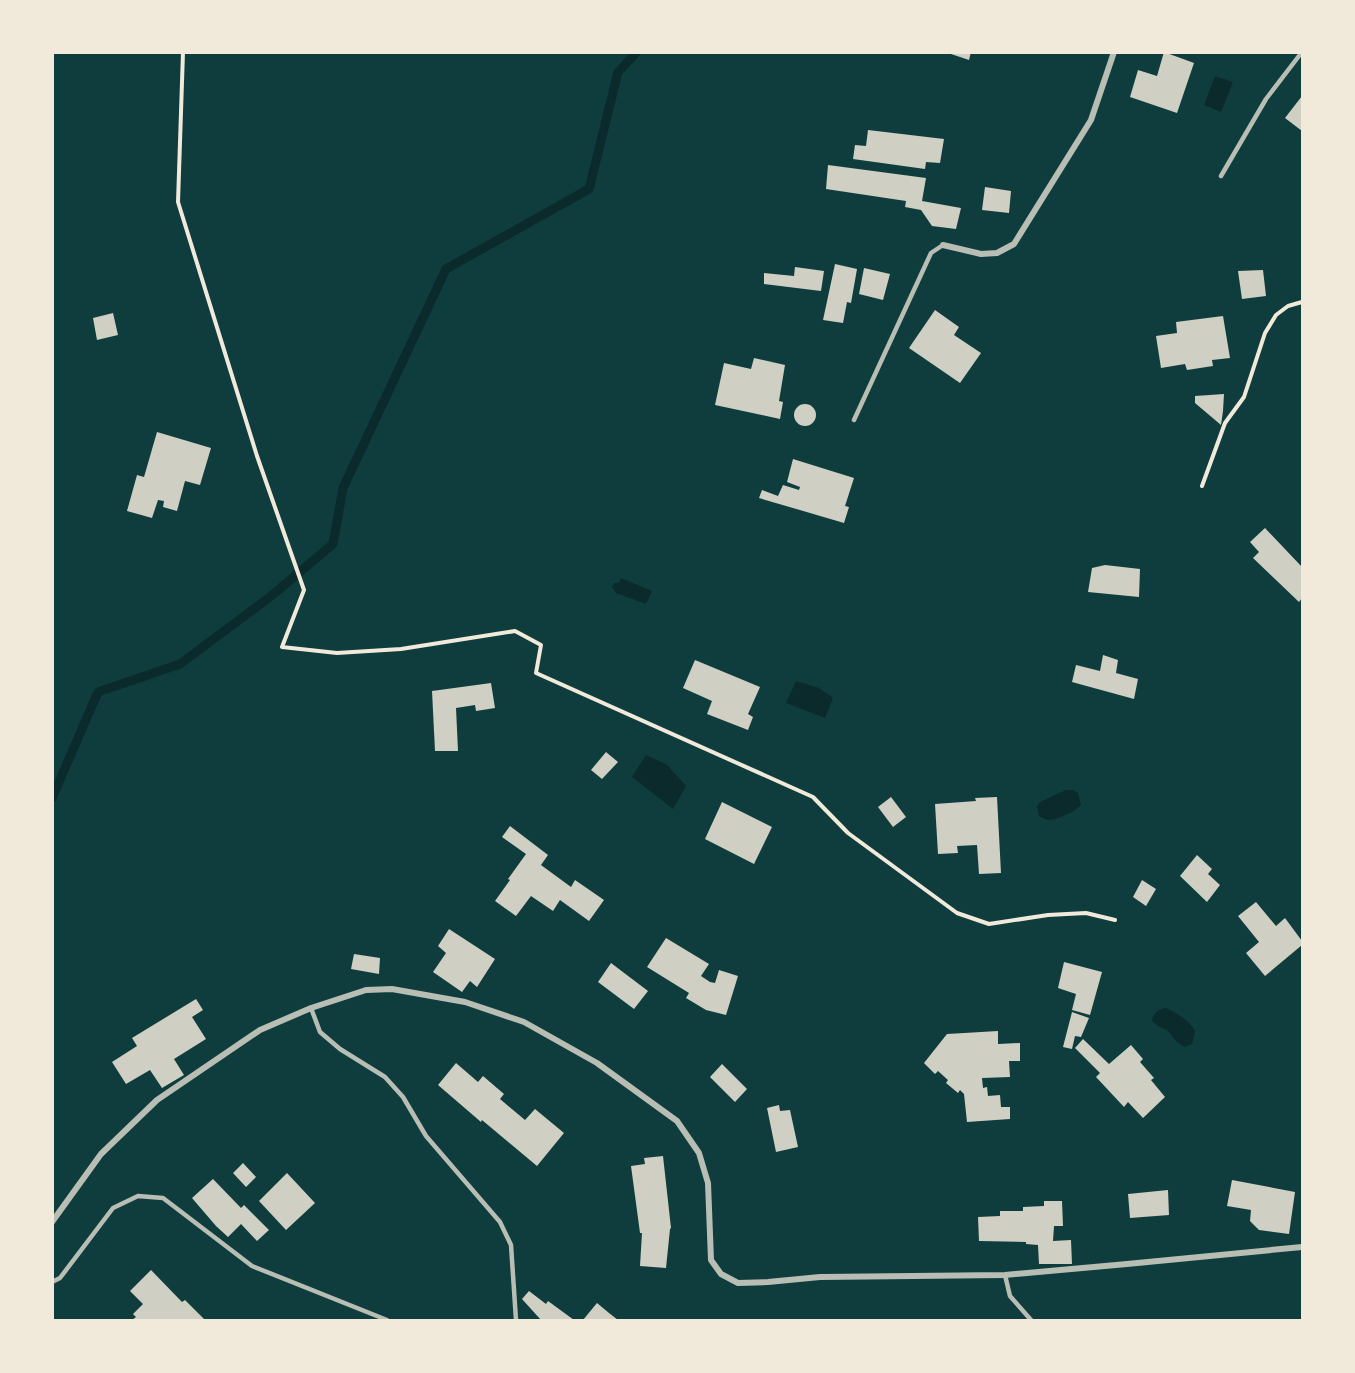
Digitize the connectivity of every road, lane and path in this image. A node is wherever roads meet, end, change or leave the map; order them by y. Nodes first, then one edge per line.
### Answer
1 (183, 52) edge
2 (1114, 52) edge
3 (1302, 52) edge
4 (1221, 176) dead end
5 (943, 245) joint
6 (1302, 302) edge
7 (854, 420) dead end
8 (1202, 486) dead end
9 (1115, 920) dead end
10 (312, 1008) junction
11 (52, 1222) edge
12 (1302, 1247) edge
13 (1005, 1275) junction
14 (52, 1282) edge
15 (387, 1320) edge
16 (516, 1320) edge
17 (1031, 1320) edge

1 - 9 path
2 - 5 street
3 - 4 lane
5 - 7 lane
6 - 8 path
10 - 11 street
10 - 13 street
10 - 16 lane
12 - 13 street
13 - 17 lane
14 - 15 lane

